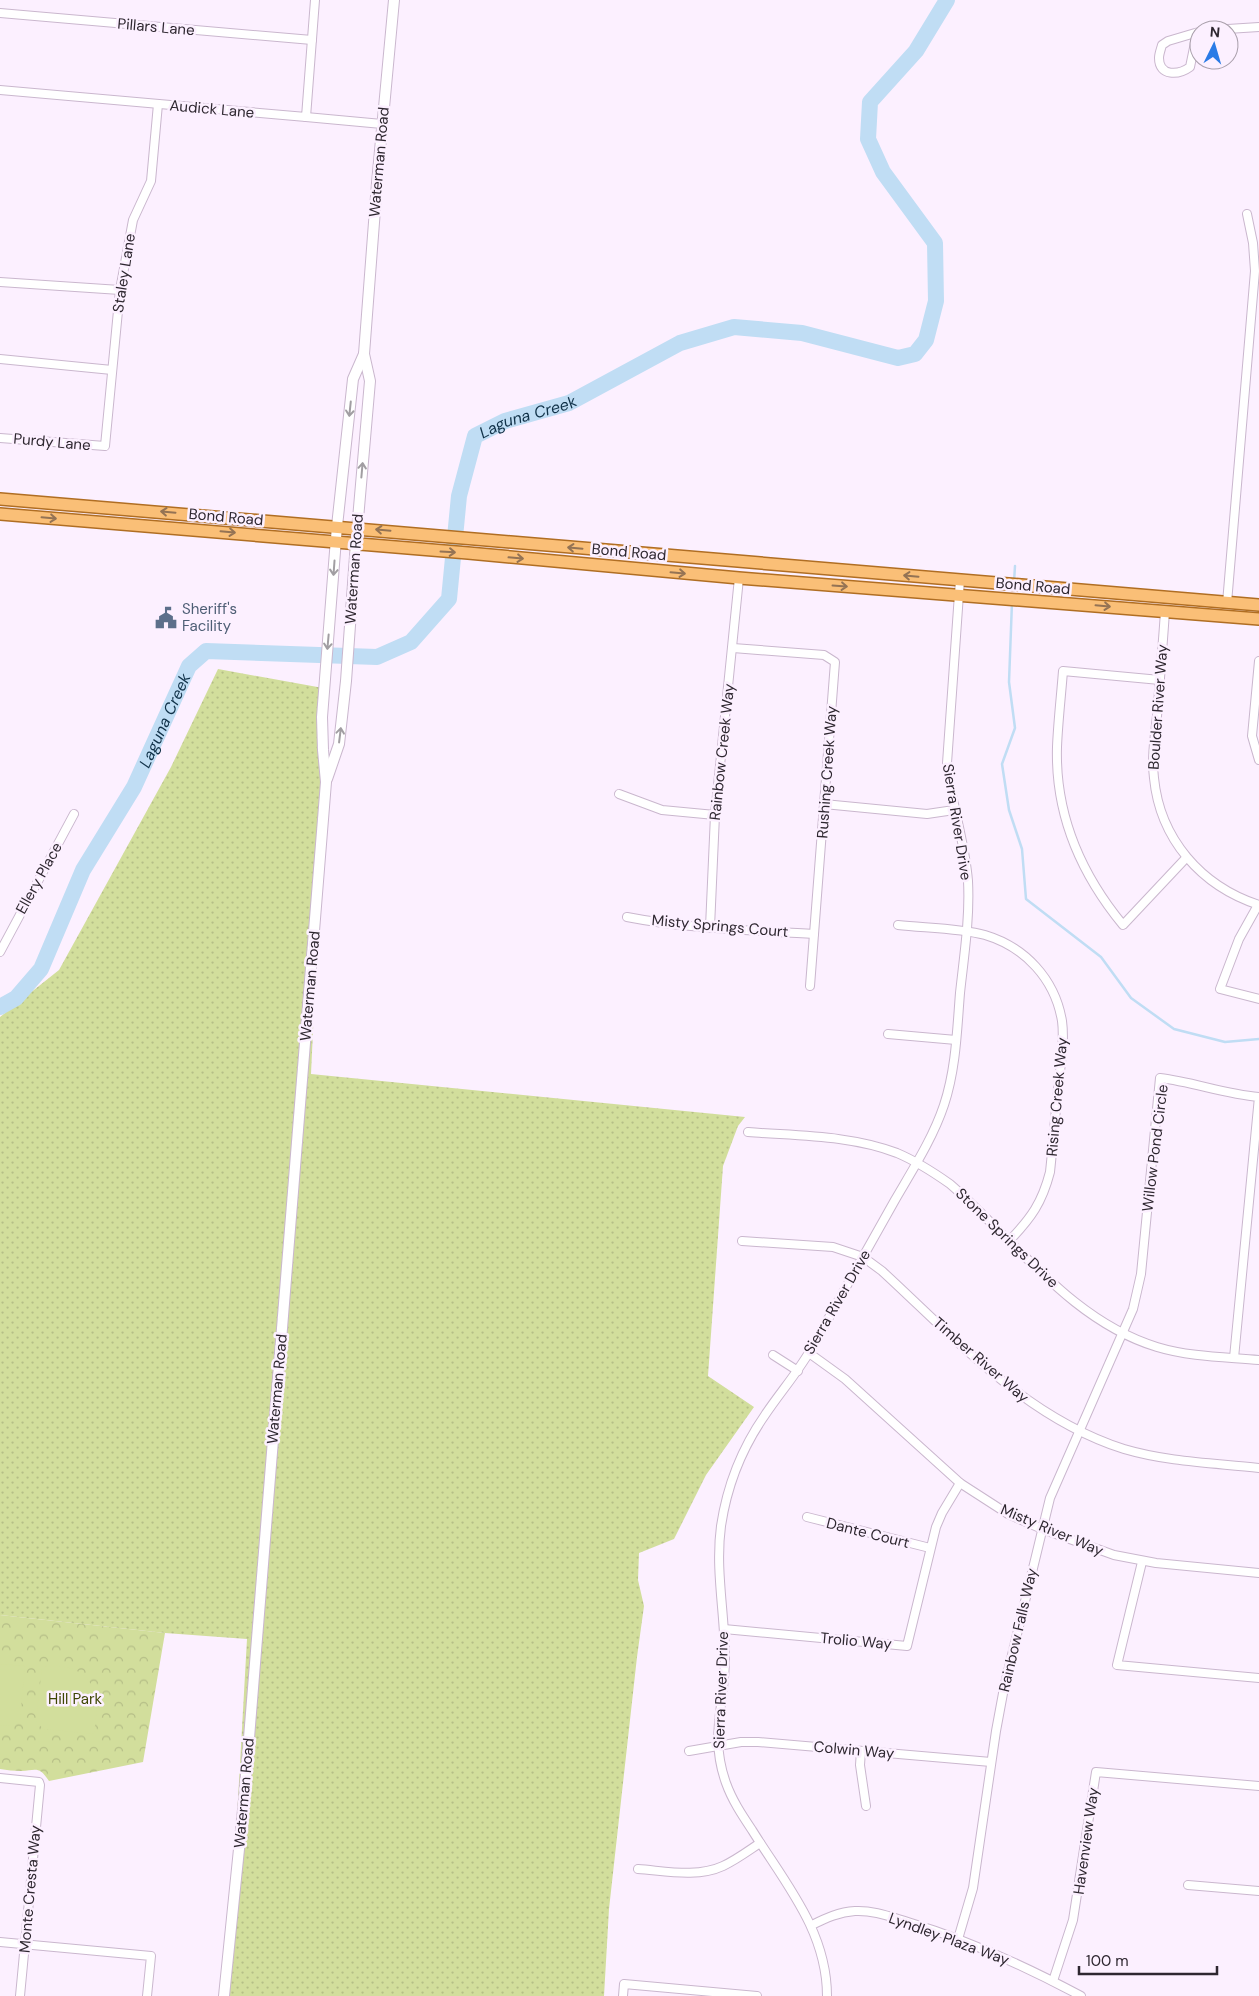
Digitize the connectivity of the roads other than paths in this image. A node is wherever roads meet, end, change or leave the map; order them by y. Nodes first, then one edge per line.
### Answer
1 (315, 0) edge
2 (394, 0) edge
3 (0, 13) edge
4 (1259, 27) edge
5 (1239, 28) edge
6 (1198, 33) edge
7 (312, 40) junction
8 (0, 90) edge
9 (158, 104) junction
10 (306, 117) junction
11 (382, 124) junction
12 (1247, 214) dead end
13 (0, 282) edge
14 (120, 290) junction
15 (364, 354) junction
16 (0, 359) edge
17 (112, 370) junction
18 (0, 438) edge
19 (104, 446) joint
20 (0, 499) edge
21 (0, 514) edge
22 (337, 526) junction
23 (357, 528) junction
24 (336, 541) junction
25 (356, 542) junction
26 (848, 571) junction
27 (739, 578) junction
28 (960, 580) junction
29 (959, 594) junction
30 (1227, 603) junction
31 (1256, 605) edge
32 (1165, 611) junction
33 (1259, 619) edge
34 (733, 648) junction
35 (1259, 661) edge
36 (1160, 680) junction
37 (1258, 687) edge
38 (1259, 760) edge
39 (326, 782) junction
40 (619, 794) dead end
41 (824, 804) junction
42 (954, 810) junction
43 (74, 814) dead end
44 (715, 815) junction
45 (1186, 858) junction
46 (1258, 905) edge
47 (628, 917) dead end
48 (898, 926) dead end
49 (710, 927) junction
50 (966, 932) junction
51 (814, 934) junction
52 (2, 940) edge
53 (0, 952) edge
54 (810, 986) dead end
55 (1259, 999) edge
56 (888, 1034) dead end
57 (956, 1040) junction
58 (748, 1132) dead end
59 (916, 1162) junction
60 (1010, 1240) junction
61 (742, 1241) dead end
62 (863, 1257) junction
63 (1122, 1334) junction
64 (809, 1353) junction
65 (773, 1355) dead end
66 (1234, 1358) junction
67 (1259, 1360) edge
68 (798, 1371) junction
69 (1079, 1431) junction
70 (1259, 1468) edge
71 (960, 1483) junction
72 (807, 1516) dead end
73 (1042, 1529) junction
74 (930, 1548) junction
75 (1142, 1562) junction
76 (1259, 1573) edge
77 (724, 1629) junction
78 (1259, 1678) edge
79 (718, 1746) junction
80 (689, 1750) dead end
81 (861, 1751) junction
82 (991, 1762) junction
83 (0, 1778) edge
84 (1259, 1786) edge
85 (866, 1806) dead end
86 (760, 1843) junction
87 (638, 1869) dead end
88 (1188, 1885) dead end
89 (1259, 1891) edge
90 (812, 1925) junction
91 (958, 1939) junction
92 (0, 1942) edge
93 (25, 1943) junction
94 (1053, 1981) junction
95 (20, 1996) edge
96 (147, 1996) edge
97 (224, 1996) edge
98 (623, 1996) edge
99 (757, 1996) edge
100 (827, 1996) edge
101 (1081, 1996) edge

1 - 7 street
2 - 11 main road, Waterman Road
3 - 7 street, Pillars Lane
4 - 5 street
6 - 6 street
7 - 10 street
8 - 9 street, Audick Lane
9 - 10 street, Audick Lane
9 - 14 street, Staley Lane
10 - 11 street, Audick Lane
11 - 15 main road, Waterman Road
12 - 30 street
13 - 14 street
14 - 17 street, Staley Lane
15 -> 22 main road, Waterman Road
23 -> 15 main road, Waterman Road
16 - 17 street
17 - 19 street, Staley Lane
18 - 19 street, Purdy Lane
22 -> 20 main road, Bond Road
21 -> 24 main road, Bond Road
22 - 23 main road, Bond Road
22 - 24 main road, Waterman Road
23 - 25 main road, Waterman Road
26 -> 23 main road, Bond Road
24 - 25 main road, Bond Road
24 -> 39 main road, Waterman Road
25 -> 27 main road, Bond Road
39 -> 25 main road, Waterman Road
26 - 27 main road
28 -> 26 main road, Bond Road
27 -> 29 main road, Bond Road
27 - 34 street, Rainbow Creek Way
28 - 29 street, Sierra River Drive
28 - 30 main road, Bond Road
29 -> 32 main road, Bond Road
29 - 42 street, Sierra River Drive
30 - 31 main road, Bond Road
31 - 32 main road
32 - 33 main road, Bond Road
32 - 36 street, Boulder River Way
34 - 41 street, Rushing Creek Way
34 - 44 street, Rainbow Creek Way
35 - 37 street
36 - 45 street, Boulder River Way
36 - 45 street
37 - 38 street
39 - 97 main road, Waterman Road
40 - 44 street
41 - 42 street
41 - 51 street, Rushing Creek Way
42 - 50 street, Sierra River Drive
43 - 52 street, Ellery Place
44 - 49 street, Rainbow Creek Way
45 - 46 street, Boulder River Way
46 - 55 street
47 - 49 street, Misty Springs Court
48 - 50 street, Rising Creek Way
49 - 51 street, Misty Springs Court
50 - 57 street, Sierra River Drive
50 - 60 street, Rising Creek Way
51 - 54 street, Rushing Creek Way
52 - 53 street, Ellery Place
56 - 57 street
57 - 59 street, Sierra River Drive
58 - 59 street, Stone Springs Drive
59 - 60 street, Stone Springs Drive
59 - 62 street, Sierra River Drive
60 - 63 street, Stone Springs Drive
61 - 62 street, Timber River Way
62 - 64 street, Sierra River Drive
62 - 69 street, Timber River Way
63 - 66 street, Stone Springs Drive
63 - 66 street, Willow Pond Circle
63 - 69 street, Rainbow Falls Way
64 - 68 street, Sierra River Drive
64 - 71 street, Misty River Way
65 - 68 street
66 - 67 street, Stone Springs Drive
68 - 77 street, Sierra River Drive
69 - 70 street, Timber River Way
69 - 73 street, Rainbow Falls Way
71 - 73 street, Misty River Way
71 - 74 street, Trolio Way
72 - 74 street, Dante Court
73 - 75 street, Misty River Way
73 - 82 street, Rainbow Falls Way
74 - 77 street, Trolio Way
75 - 76 street, Misty River Way
75 - 78 street
77 - 79 street, Sierra River Drive
79 - 80 street, Colwin Way
79 - 81 street, Colwin Way
79 - 86 street, Sierra River Drive
81 - 82 street, Colwin Way
81 - 85 street
82 - 91 street, Rainbow Falls Way
83 - 93 street, Monte Cresta Way
84 - 94 street, Havenview Way
86 - 87 street
86 - 90 street, Sierra River Drive
88 - 89 street
90 - 91 street, Lyndley Plaza Way
90 - 100 street, Sierra River Drive
91 - 94 street, Lyndley Plaza Way
92 - 93 street
93 - 95 street, Monte Cresta Way
93 - 96 street
94 - 101 street, Lyndley Plaza Way
98 - 99 street

